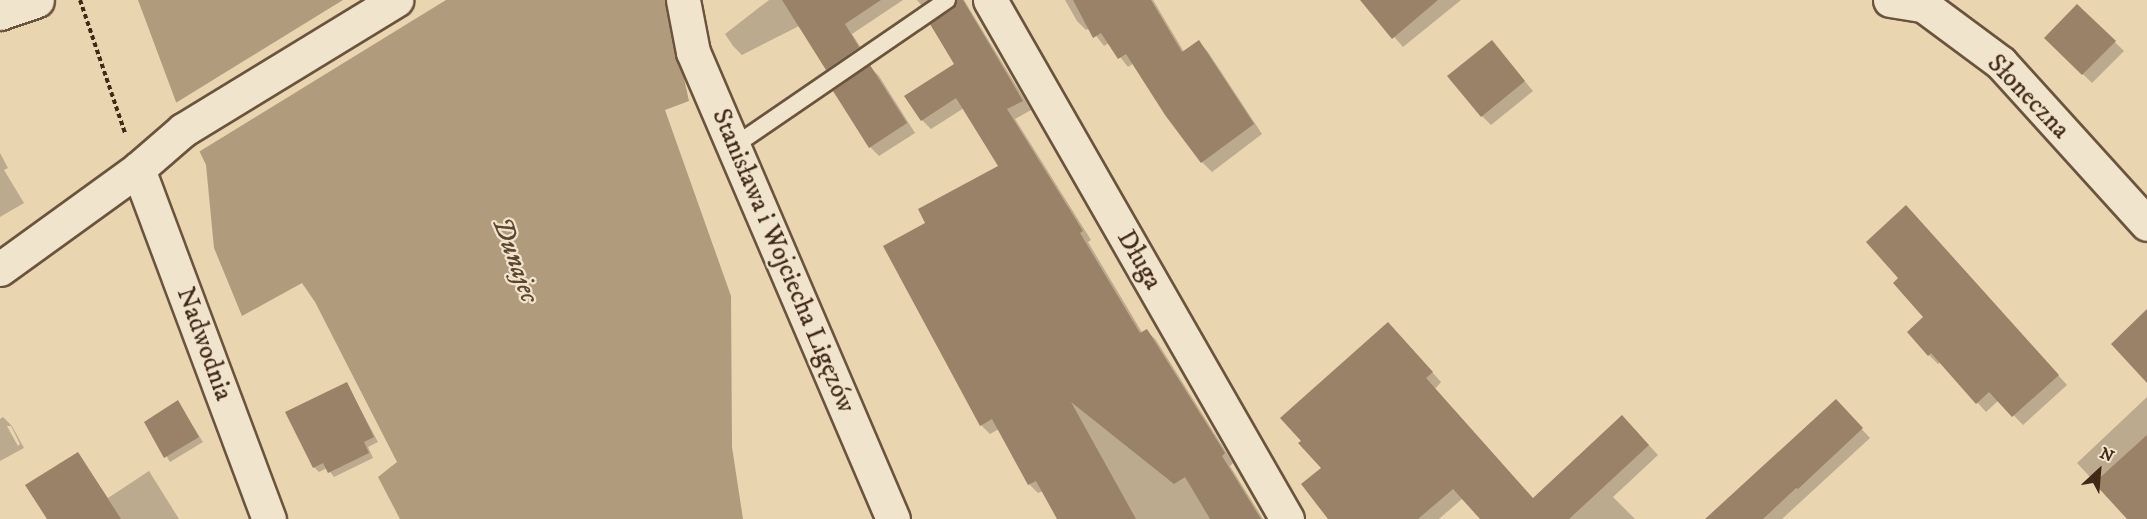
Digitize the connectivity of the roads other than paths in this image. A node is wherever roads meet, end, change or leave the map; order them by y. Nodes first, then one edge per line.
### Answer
1 (37, 0) edge
2 (396, 0) edge
3 (683, 0) edge
4 (947, 0) edge
5 (990, 0) edge
6 (1890, 0) edge
7 (0, 13) edge
8 (734, 146) junction
9 (138, 169) junction
10 (2147, 224) edge
11 (0, 269) edge
12 (269, 519) edge
13 (893, 519) edge
14 (1287, 519) edge

1 - 7 street
2 - 9 street
3 - 8 street, Stanisława i Wojciecha Ligęzów
4 - 8 lane
5 - 14 street, Długa
6 - 10 street, Słoneczna
8 - 13 street, Stanisława i Wojciecha Ligęzów
9 - 11 street
9 - 12 street, Nadwodnia

